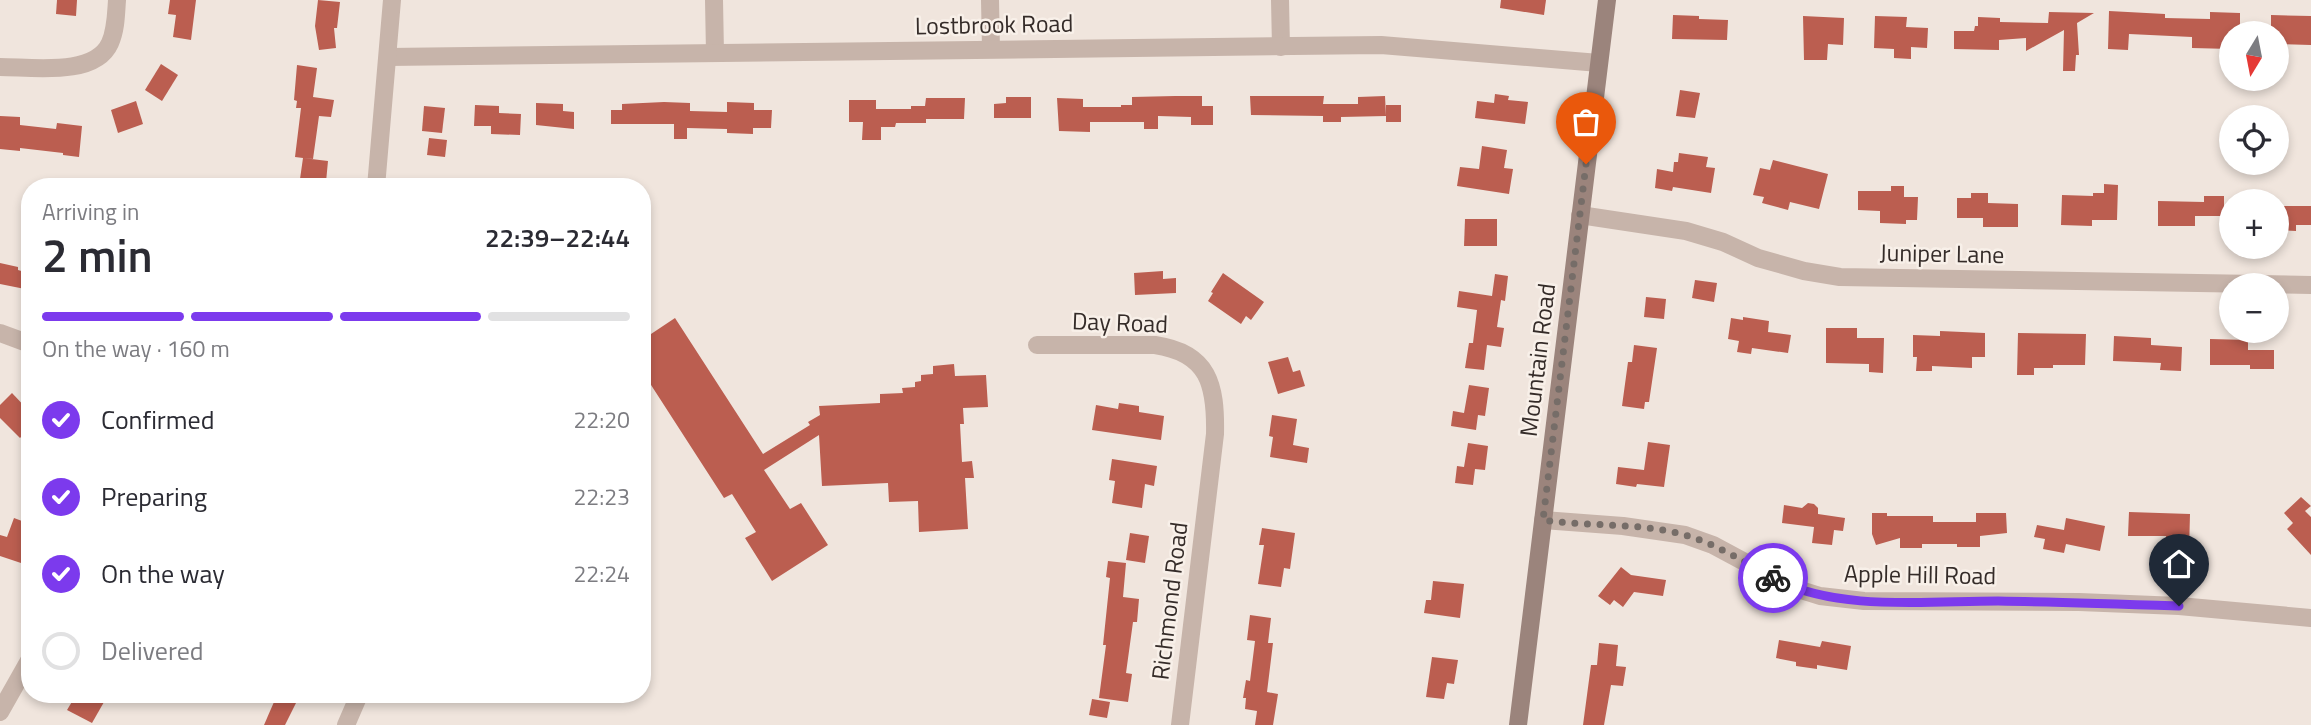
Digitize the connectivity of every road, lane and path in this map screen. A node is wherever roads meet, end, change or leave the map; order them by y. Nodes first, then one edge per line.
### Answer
1 (117, 0) edge
2 (392, 0) edge
3 (714, 0) edge
4 (990, 0) edge
5 (1280, 0) edge
6 (1607, 0) edge
7 (1281, 47) junction
8 (991, 49) junction
9 (715, 53) junction
10 (388, 57) junction
11 (1599, 63) junction
12 (0, 67) edge
13 (377, 178) edge
14 (1580, 215) junction
15 (2311, 285) edge
16 (0, 333) edge
17 (21, 341) edge
18 (1037, 345) dead end
19 (1209, 483) joint
20 (1543, 520) junction
21 (2311, 618) edge
22 (21, 675) edge
23 (356, 703) edge
24 (0, 712) edge
25 (346, 725) edge
26 (1180, 725) edge
27 (1518, 725) edge

1 - 12 street
2 - 10 street
3 - 9 street
4 - 8 street
5 - 7 street
6 - 11 main road, Mountain Road
7 - 8 street, Lostbrook Road
7 - 11 street, Lostbrook Road
8 - 9 street, Lostbrook Road
9 - 10 street, Lostbrook Road
10 - 13 street
11 - 14 main road, Mountain Road
14 - 15 street, Juniper Lane
14 - 20 main road, Mountain Road
16 - 17 street
18 - 19 street, Day Road
19 - 26 street, Richmond Road
20 - 21 street, Apple Hill Road
20 - 27 main road, Mountain Road
22 - 24 street
23 - 25 street

